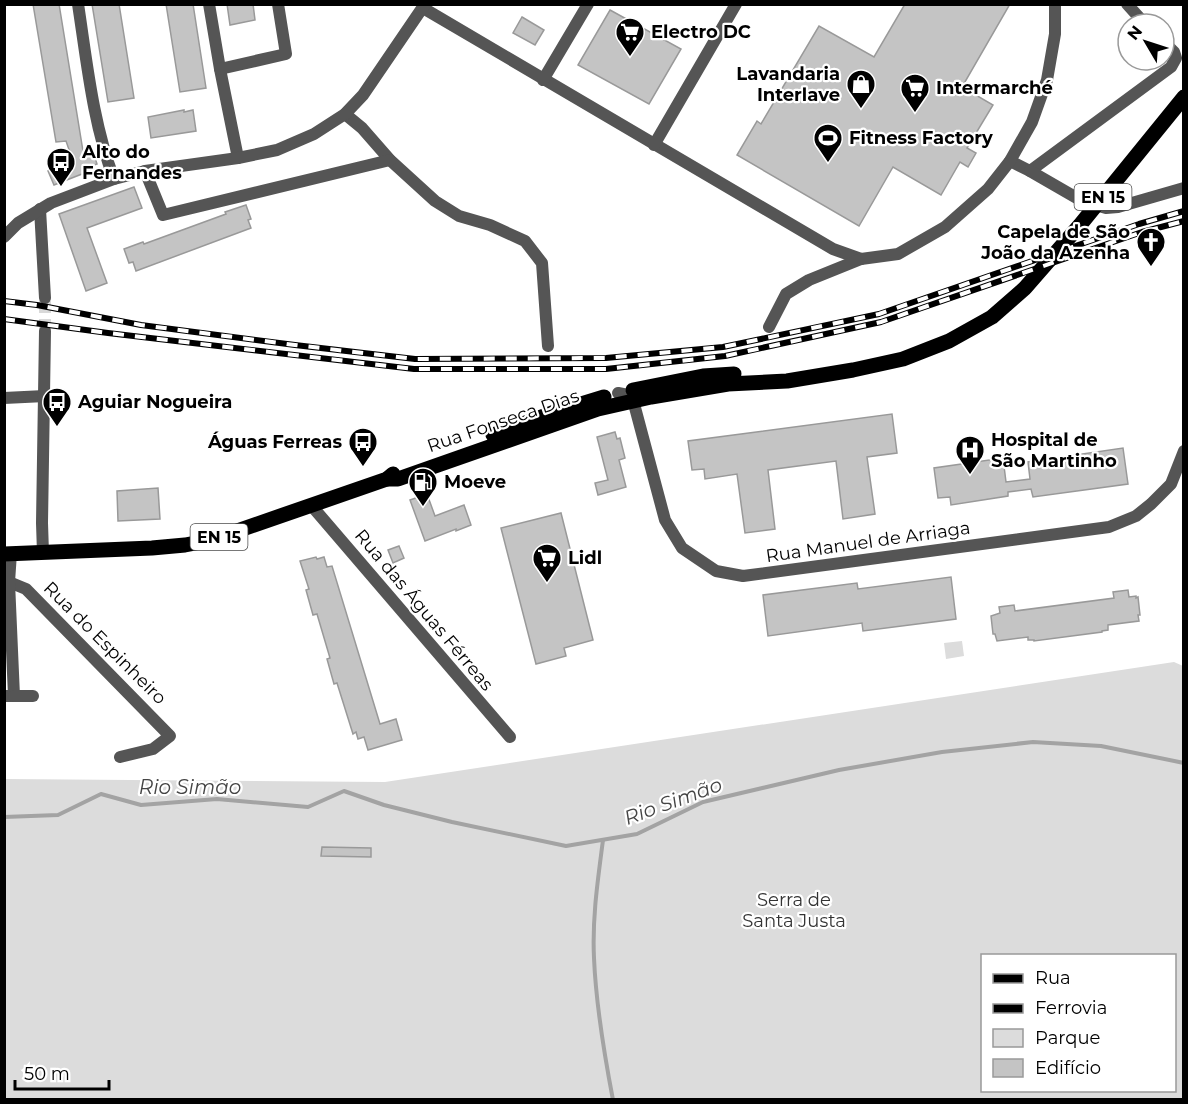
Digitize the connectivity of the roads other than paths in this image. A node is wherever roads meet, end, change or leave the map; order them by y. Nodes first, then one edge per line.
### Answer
1 (78, 4) edge
2 (209, 4) edge
3 (278, 4) edge
4 (588, 4) edge
5 (736, 4) edge
6 (1055, 4) edge
7 (424, 6) edge
8 (220, 69) junction
9 (1164, 72) edge
10 (543, 80) junction
11 (1181, 101) edge
12 (345, 114) junction
13 (654, 145) junction
14 (238, 158) junction
15 (390, 160) junction
16 (1010, 161) junction
17 (146, 171) junction
18 (1030, 171) junction
19 (114, 179) junction
20 (1184, 188) edge
21 (40, 209) junction
22 (4, 237) edge
23 (861, 259) junction
24 (45, 298) tunnel mouth
25 (769, 327) dead end
26 (45, 331) tunnel mouth
27 (548, 346) dead end
28 (830, 374) junction
29 (715, 376) junction
30 (618, 393) junction
31 (45, 396) junction
32 (4, 398) edge
33 (633, 400) junction
34 (1184, 451) edge
35 (387, 478) junction
36 (311, 505) junction
37 (43, 553) junction
38 (8, 554) edge
39 (7, 582) edge
40 (9, 696) edge
41 (33, 696) dead end
42 (510, 737) dead end
43 (120, 757) dead end

1 - 19 street
2 - 8 street
3 - 8 street
4 - 10 street
5 - 13 street
6 - 16 street
7 - 10 street
7 - 12 street
8 - 14 street
9 - 18 street
10 - 13 street
11 - 28 main road, Rua Fonseca Dias / EN 15
12 - 14 street
12 - 15 street
13 - 23 street
14 - 17 street
15 - 17 street
15 - 27 street
16 - 18 street
16 - 23 street
17 - 19 street
18 - 20 street
19 - 21 street
21 - 22 street
21 - 24 street
23 - 25 street
26 - 31 street
28 - 29 main road, Rua Fonseca Dias / EN 15
28 - 33 main road, Rua Fonseca Dias / EN 15
29 - 30 main road, Rua Fonseca Dias / EN 15
29 - 33 street, Rua Fonseca Dias
30 - 33 street
30 - 35 main road, Rua Fonseca Dias / EN 15
31 - 32 street
31 - 37 street
33 - 34 street, Rua Manuel de Arriaga
33 - 35 main road, Rua Fonseca Dias / EN 15
35 - 36 main road, Rua Fonseca Dias / EN 15
36 - 37 main road, Rua Fonseca Dias / EN 15
36 - 42 street, Rua das Águas Férreas
37 - 38 main road, Rua Fonseca Dias / EN 15
38 - 39 street
39 - 40 street
39 - 43 street, Rua do Espinheiro
40 - 41 street

